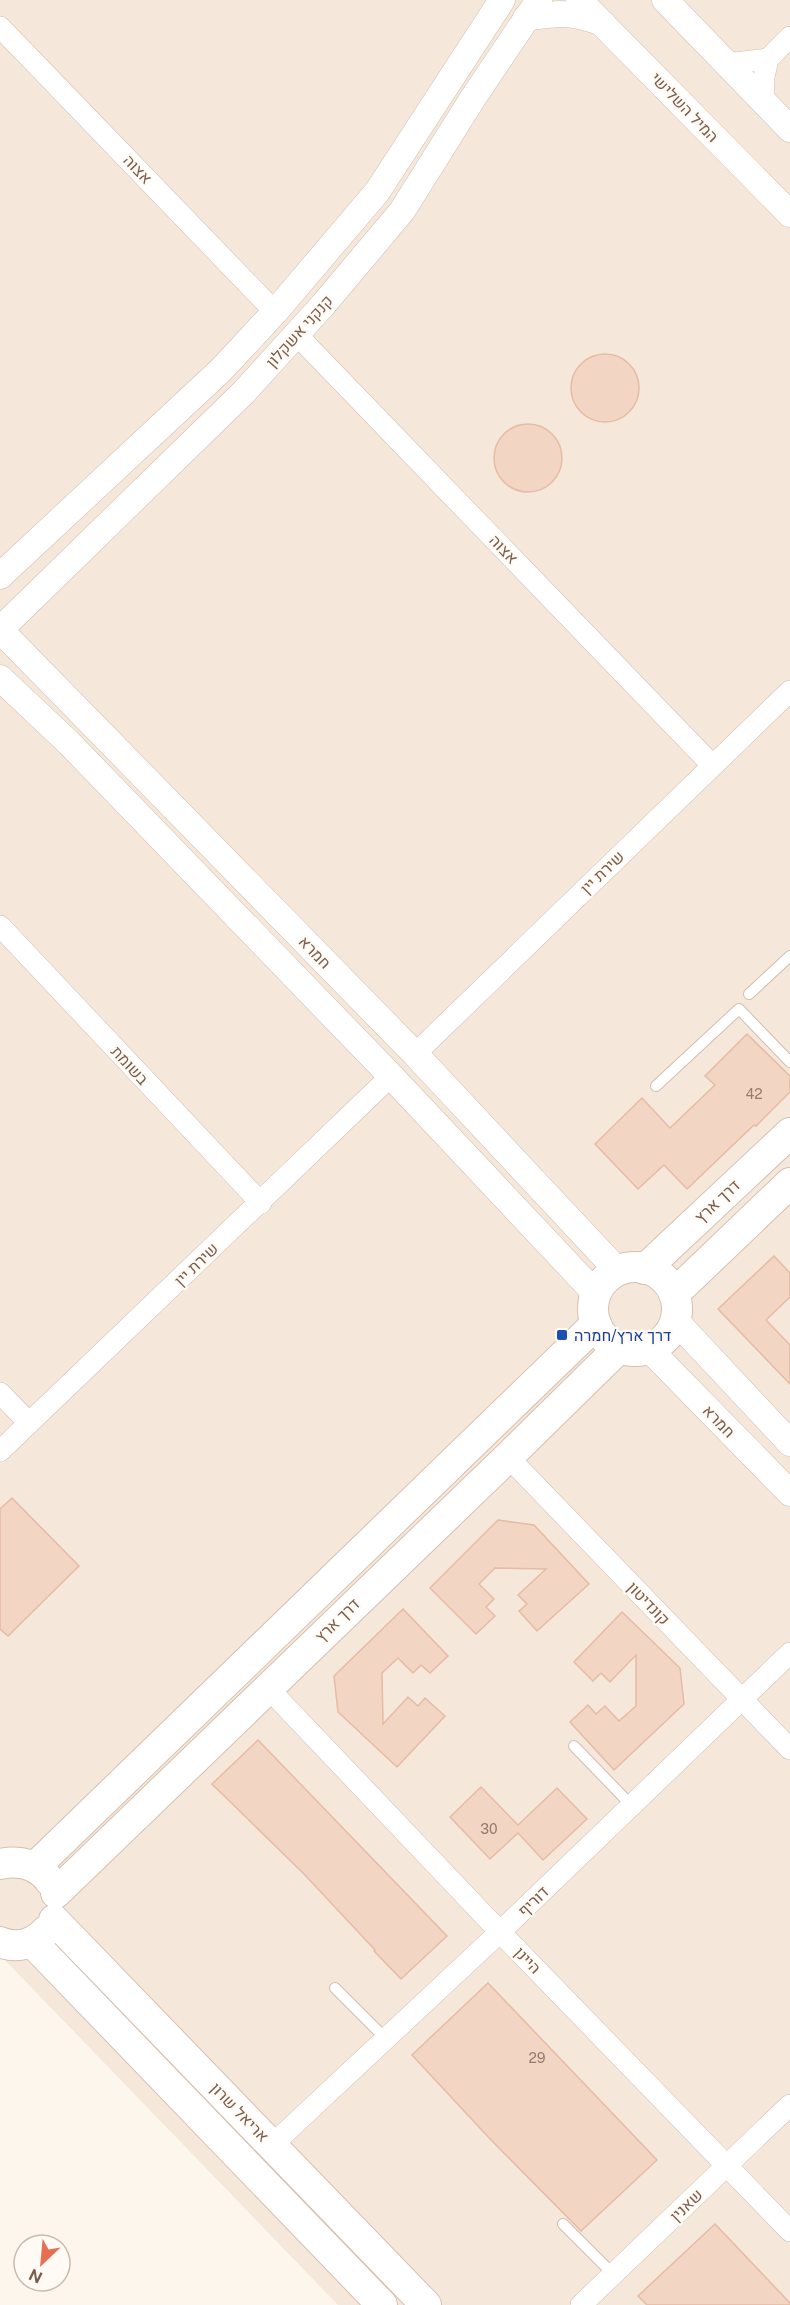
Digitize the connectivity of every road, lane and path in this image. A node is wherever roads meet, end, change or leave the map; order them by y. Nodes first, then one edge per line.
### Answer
1 (579, 0) edge
2 (665, 0) edge
3 (502, 1) edge
4 (533, 9) edge
5 (602, 23) junction
6 (0, 27) edge
7 (790, 37) edge
8 (768, 59) junction
9 (724, 61) junction
10 (763, 100) junction
11 (790, 129) edge
12 (790, 214) edge
13 (275, 312) junction
14 (296, 334) junction
15 (0, 576) edge
16 (4, 627) edge
17 (0, 678) edge
18 (790, 690) edge
19 (712, 765) junction
20 (0, 926) edge
21 (790, 956) edge
22 (748, 994) dead end
23 (415, 1054) junction
24 (790, 1062) edge
25 (391, 1076) junction
26 (656, 1086) dead end
27 (790, 1133) edge
28 (790, 1183) edge
29 (261, 1203) junction
30 (632, 1270) junction
31 (596, 1294) junction
32 (674, 1307) junction
33 (596, 1324) junction
34 (619, 1347) junction
35 (648, 1348) junction
36 (0, 1393) edge
37 (29, 1423) junction
38 (790, 1443) edge
39 (0, 1451) edge
40 (508, 1457) junction
41 (790, 1493) edge
42 (790, 1653) edge
43 (267, 1687) junction
44 (741, 1698) junction
45 (574, 1746) dead end
46 (790, 1749) edge
47 (631, 1805) junction
48 (0, 1864) edge
49 (35, 1867) junction
50 (55, 1906) junction
51 (500, 1932) junction
52 (0, 1942) edge
53 (32, 1942) junction
54 (335, 1988) dead end
55 (386, 2039) junction
56 (790, 2105) edge
57 (272, 2145) junction
58 (728, 2165) junction
59 (563, 2224) dead end
60 (790, 2231) edge
61 (613, 2274) junction
62 (592, 2302) edge
63 (382, 2305) edge
64 (426, 2305) edge

1 - 5 street, המיל השלישי
2 - 9 street
3 - 13 street, קנקני אשקלון
4 - 5 street
4 - 14 street, קנקני אשקלון
5 - 12 street, המיל השלישי
6 - 13 street, אצוה
7 - 8 street
8 - 9 street
8 - 10 street
9 - 10 street
10 - 11 street
13 - 15 street, קנקני אשקלון
14 - 16 street, קנקני אשקלון
14 - 19 street, אצוה
16 - 23 street, חמרא
17 - 25 street, חמרא
18 - 19 street, שירת יין
19 - 23 street, שירת יין
20 - 29 street, בשומת
21 - 22 lane
23 - 30 street, חמרא
24 - 26 lane
25 - 29 street, שירת יין
25 - 31 street, חמרא
27 - 30 main road, דרך ארץ
28 - 32 main road
29 - 37 street, שירת יין
30 - 31 main road
30 - 32 main road
31 - 33 main road
32 - 35 main road
32 - 38 street
33 - 34 main road
33 - 49 main road, דרך ארץ
34 - 35 main road
34 - 40 main road, דרך ארץ
35 - 41 street, חמרא
36 - 37 street
37 - 39 street, שירת יין
40 - 43 main road, דרך ארץ
40 - 44 street, קונדיטון
42 - 44 street, דוריף
43 - 50 main road, דרך ארץ
43 - 51 street, היינן
44 - 46 street, קונדיטון
44 - 47 street, דוריף
45 - 47 lane
47 - 51 street, דוריף
48 - 49 main road
49 - 50 main road, אריאל שרון
50 - 53 main road, דרך ארץ
50 - 57 main road, אריאל שרון
51 - 55 street, דוריף
51 - 58 street, היינן
52 - 53 main road
53 - 63 main road, אריאל שרון
54 - 55 lane
55 - 57 street, דוריף
56 - 58 street, שאנין
57 - 64 main road, אריאל שרון
58 - 60 street, היינן
58 - 61 street, שאנין
59 - 61 lane
61 - 62 street, שאנין

